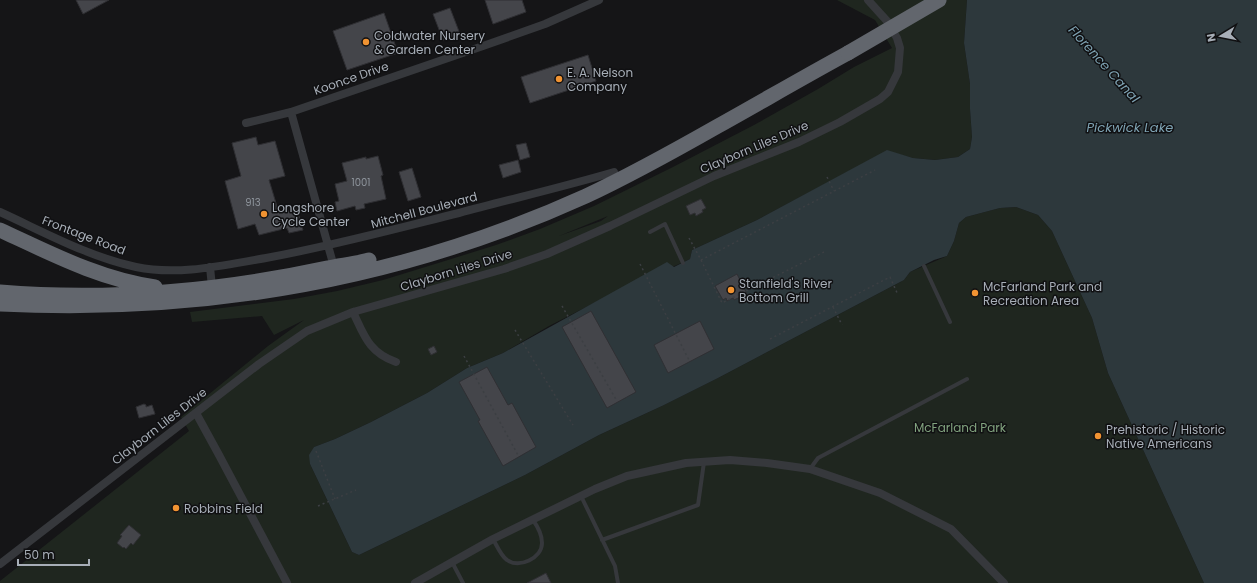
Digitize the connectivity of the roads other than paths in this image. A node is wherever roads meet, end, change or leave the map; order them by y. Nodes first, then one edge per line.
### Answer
1 (599, 0) edge
2 (868, 0) edge
3 (918, 0) edge
4 (939, 0) edge
5 (845, 48) junction
6 (291, 112) junction
7 (246, 123) dead end
8 (614, 172) junction
9 (0, 212) edge
10 (0, 230) edge
11 (650, 232) dead end
12 (329, 246) junction
13 (683, 263) dead end
14 (924, 266) dead end
15 (334, 267) junction
16 (210, 268) junction
17 (212, 287) junction
18 (183, 291) junction
19 (0, 292) edge
20 (0, 304) edge
21 (353, 312) junction
22 (950, 322) dead end
23 (396, 362) dead end
24 (967, 379) dead end
25 (196, 413) junction
26 (704, 461) junction
27 (810, 469) junction
28 (581, 495) junction
29 (533, 520) junction
30 (493, 539) junction
31 (602, 540) junction
32 (452, 562) junction
33 (0, 564) edge
34 (287, 583) edge
35 (415, 583) edge
36 (463, 583) edge
37 (618, 583) edge
38 (1004, 583) edge

1 - 6 street, Koonce Drive
2 - 21 street, Clayborn Liles Drive
3 - 5 highway
4 - 5 highway, bridge
5 - 8 highway
5 - 20 highway
6 - 7 street, Koonce Drive
6 - 12 street
8 - 12 street, Mitchell Boulevard
8 - 15 highway
9 - 16 street, Frontage Road
10 - 18 highway
11 - 13 lane
12 - 15 street
12 - 16 street, Mitchell Boulevard
14 - 22 lane
15 - 17 highway
16 - 17 street
17 - 18 highway
18 - 19 highway
21 - 23 street
21 - 25 street, Clayborn Liles Drive
24 - 27 lane
25 - 33 street, Clayborn Liles Drive
25 - 34 street
26 - 27 street
26 - 28 street
26 - 31 lane
27 - 38 street
28 - 29 street
28 - 31 lane
29 - 30 street
29 - 30 lane
30 - 32 street
31 - 37 lane
32 - 35 street
32 - 36 lane

